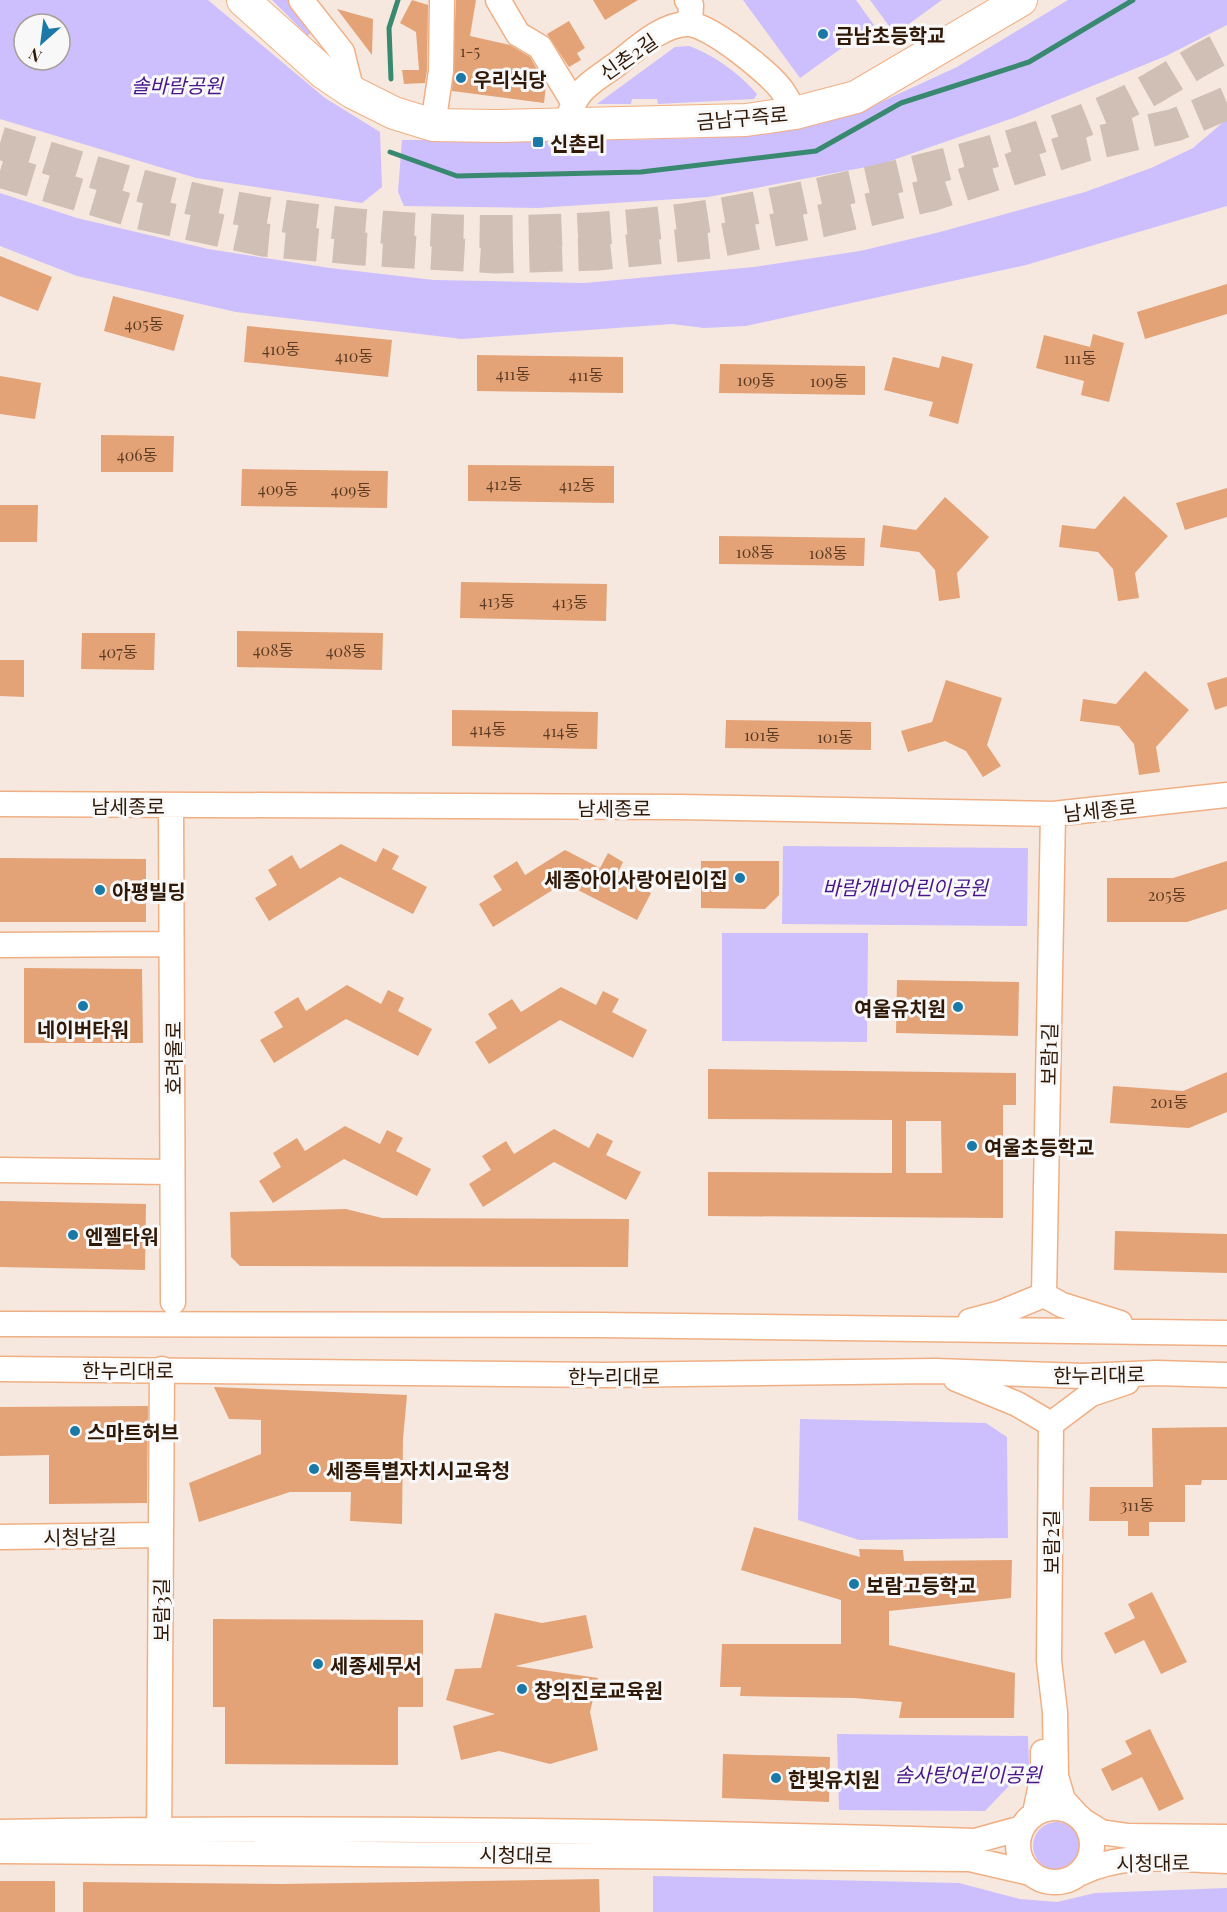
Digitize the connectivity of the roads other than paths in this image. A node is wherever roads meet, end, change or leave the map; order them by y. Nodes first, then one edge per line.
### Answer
1 (243, 0) edge
2 (301, 0) edge
3 (442, 0) edge
4 (498, 0) edge
5 (687, 0) edge
6 (1021, 0) edge
7 (690, 24) junction
8 (352, 92) junction
9 (569, 113) junction
10 (795, 113) junction
11 (434, 125) junction
12 (1227, 795) edge
13 (0, 804) edge
14 (171, 805) junction
15 (1053, 814) junction
16 (171, 944) junction
17 (0, 945) edge
18 (0, 1152) edge
19 (0, 1170) edge
20 (172, 1172) junction
21 (1044, 1295) junction
22 (173, 1302) junction
23 (0, 1324) edge
24 (100, 1325) junction
25 (236, 1325) junction
26 (939, 1329) junction
27 (1160, 1332) junction
28 (1227, 1334) edge
29 (162, 1369) junction
30 (0, 1370) edge
31 (935, 1371) junction
32 (1156, 1372) junction
33 (1227, 1375) edge
34 (1051, 1424) junction
35 (160, 1535) junction
36 (0, 1537) edge
37 (1049, 1660) junction
38 (1080, 1818) junction
39 (1029, 1820) junction
40 (0, 1832) edge
41 (1227, 1837) edge
42 (159, 1840) junction
43 (0, 1851) edge
44 (1227, 1861) edge
45 (1030, 1873) junction
46 (1081, 1873) junction

1 - 8 main road, 금남구즉로
2 - 8 street
3 - 11 street
4 - 9 street
5 - 7 street
6 - 10 main road, 금남구즉로
7 - 9 street, 신촌2길
7 - 10 street
8 - 11 main road, 금남구즉로
9 - 10 main road, 금남구즉로
9 - 11 main road, 금남구즉로
12 - 15 street, 남세종로
13 - 14 street, 남세종로
14 - 15 street, 남세종로
14 - 16 street, 호려울로
15 - 21 street, 보람1길
16 - 17 street
16 - 20 street, 호려울로
18 - 19 street
19 - 20 street
20 - 22 street, 호려울로
21 - 26 street
21 - 27 street
22 - 24 street
22 - 25 street
23 - 24 street
24 - 25 street
25 - 26 street
26 - 27 street
27 - 28 street
29 - 30 street, 한누리대로
29 - 31 street, 한누리대로
29 - 35 street, 보람3길
31 - 32 street, 한누리대로
31 - 34 street
32 - 33 street, 한누리대로
32 - 34 street
34 - 37 street, 보람2길
35 - 36 street, 시청남길
35 - 42 street, 보람3길
37 - 38 street, 보람2길
37 - 39 street, 보람2길
38 - 39 street
38 - 41 street, 시청대로
38 - 46 street
39 - 42 street, 시청대로
39 - 45 street
40 - 42 street, 시청대로
42 - 43 street, 시청대로
42 - 45 street, 시청대로
44 - 46 street, 시청대로
45 - 46 street

